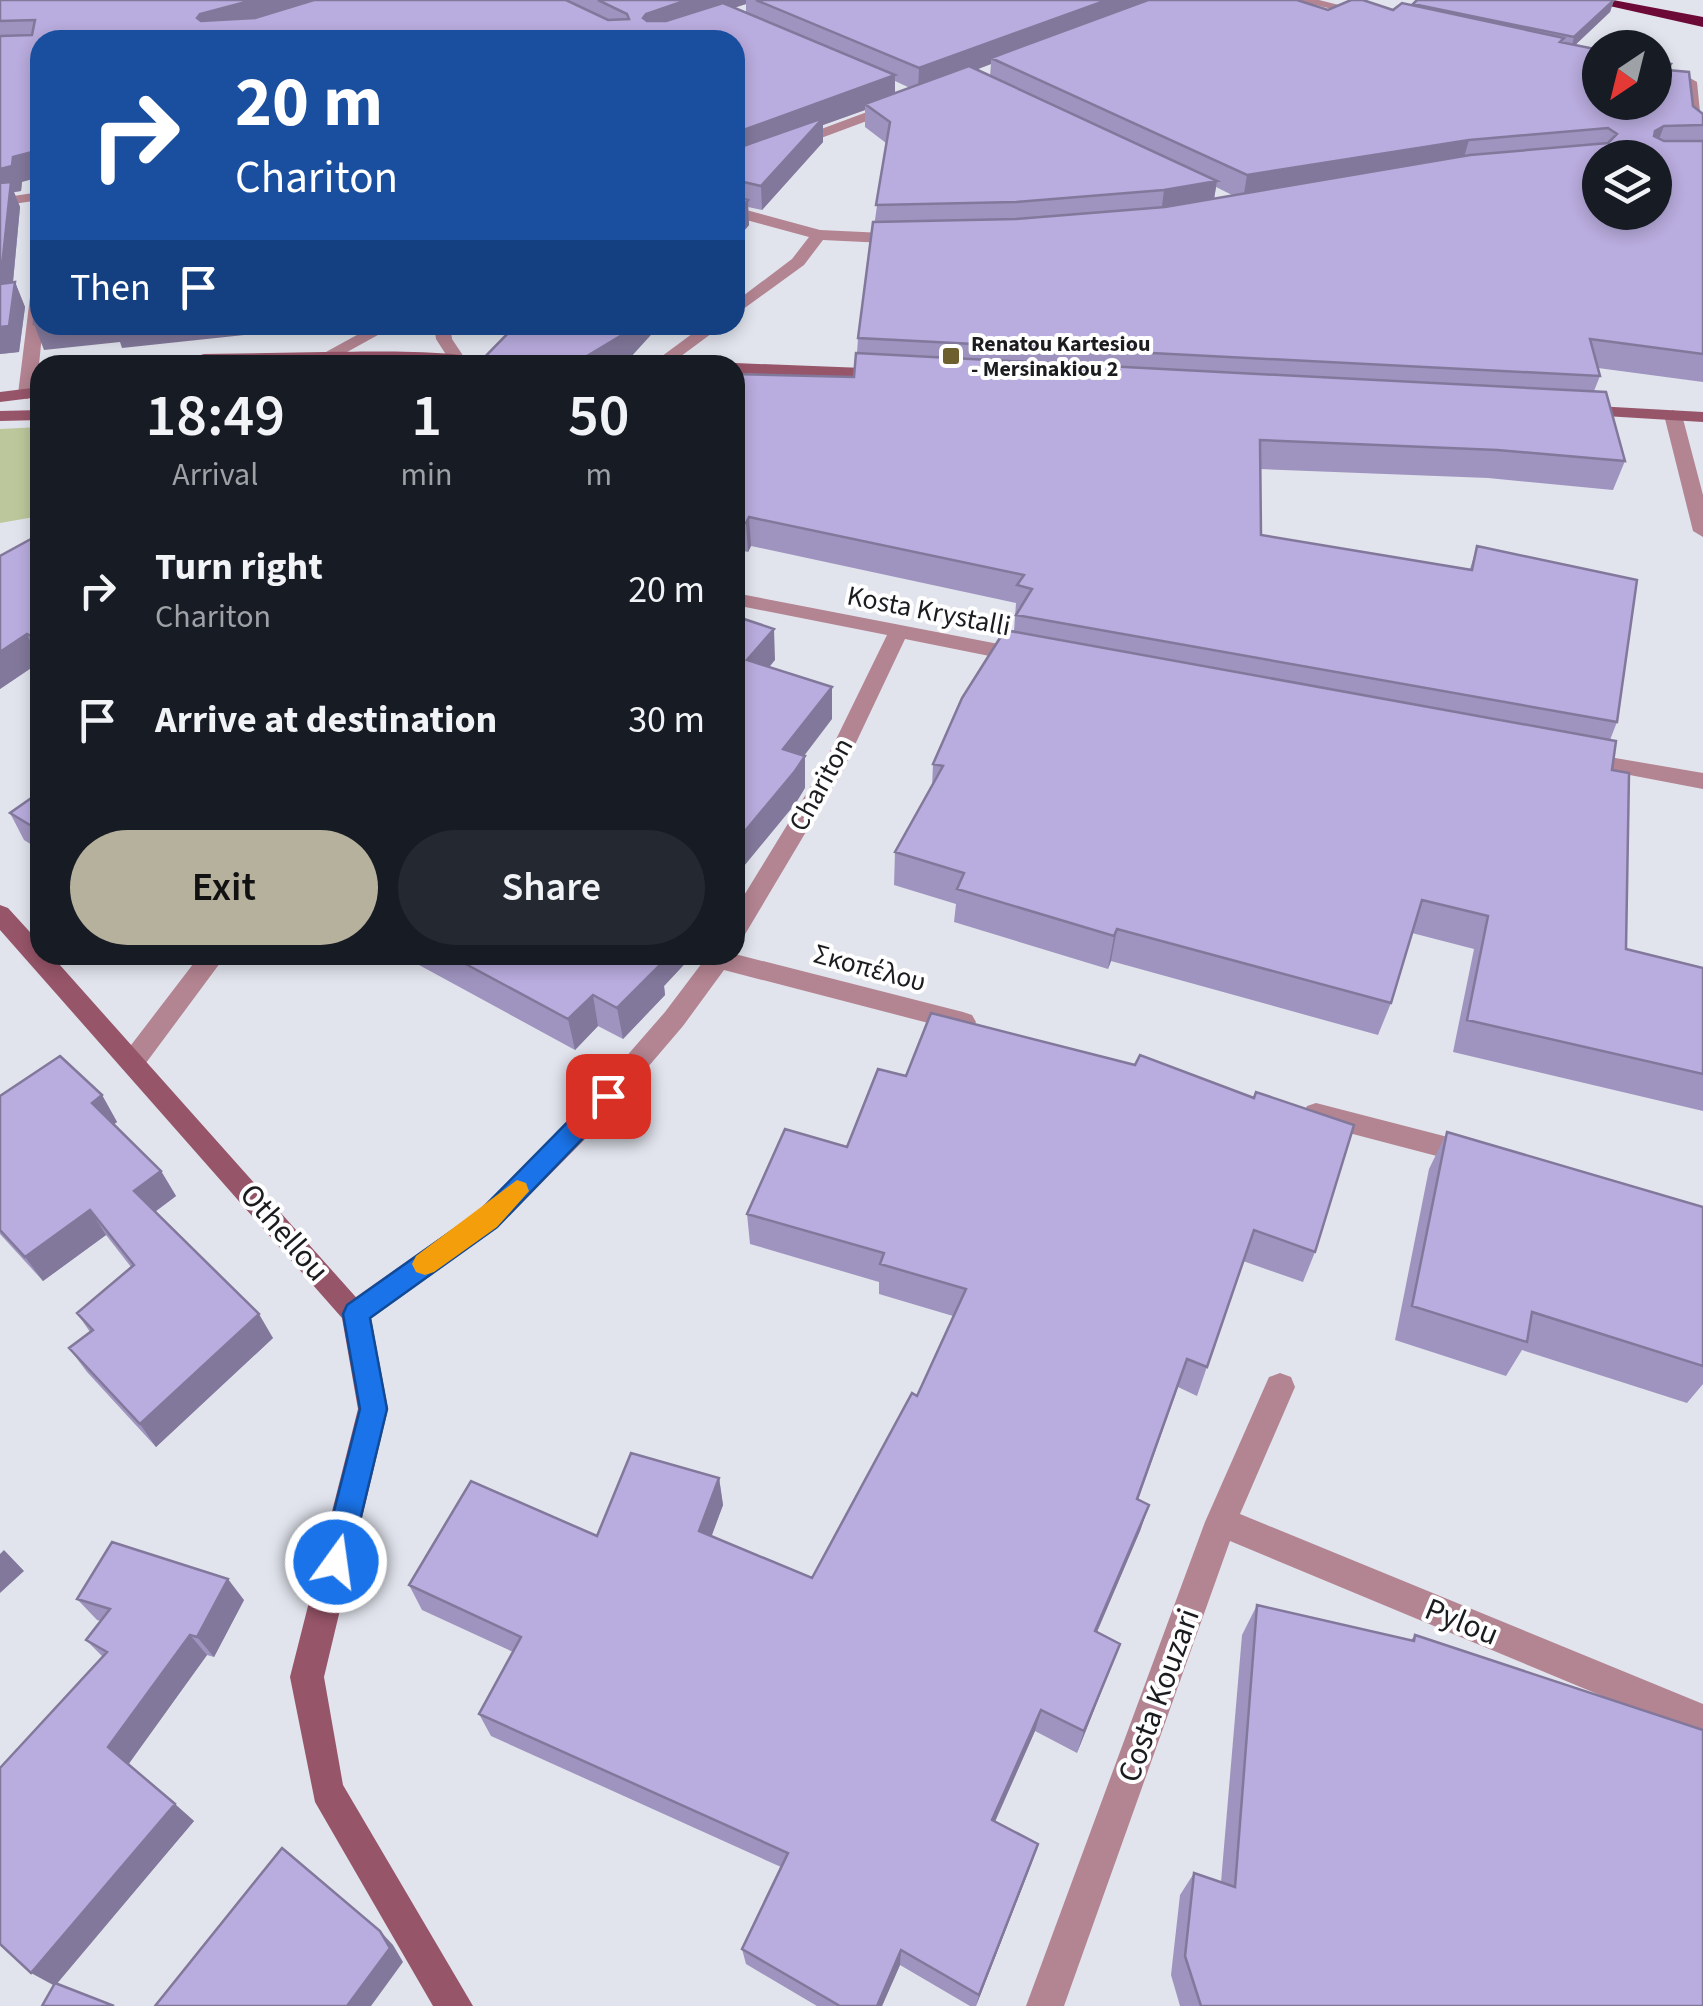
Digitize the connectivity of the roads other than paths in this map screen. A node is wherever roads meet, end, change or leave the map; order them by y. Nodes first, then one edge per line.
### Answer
1 (1301, 0) edge
2 (1590, 0) edge
3 (1376, 16) edge
4 (1703, 22) edge
5 (1673, 78) edge
6 (1697, 83) edge
7 (914, 98) edge
8 (1703, 138) edge
9 (745, 162) edge
10 (30, 198) edge
11 (0, 202) edge
12 (745, 215) edge
13 (818, 235) junction
14 (924, 238) edge
15 (30, 294) edge
16 (19, 300) edge
17 (745, 302) edge
18 (368, 335) edge
19 (700, 335) edge
20 (329, 355) edge
21 (672, 355) edge
22 (745, 368) edge
23 (906, 374) edge
24 (30, 392) edge
25 (0, 397) edge
26 (1556, 408) edge
27 (1672, 415) junction
28 (0, 416) edge
29 (30, 416) edge
30 (1703, 417) edge
31 (1703, 531) edge
32 (745, 601) edge
33 (898, 633) junction
34 (1055, 662) edge
35 (1566, 756) edge
36 (1703, 781) edge
37 (745, 913) edge
38 (0, 914) edge
39 (30, 947) edge
40 (745, 964) edge
41 (47, 965) edge
42 (206, 965) edge
43 (714, 965) edge
44 (987, 1029) edge
45 (134, 1060) junction
46 (1294, 1108) edge
47 (1500, 1162) edge
48 (356, 1314) junction
49 (1280, 1388) dead end
50 (1221, 1522) junction
51 (1703, 1721) edge
52 (454, 2006) edge
53 (1045, 2006) edge

1 - 3 street
2 - 4 highway
5 - 6 street
6 - 8 street
7 - 9 street
10 - 11 street
12 - 13 street
13 - 14 street
13 - 17 street
15 - 16 street
18 - 20 street
19 - 21 street
22 - 23 street
24 - 25 street
26 - 27 street
27 - 30 street
27 - 31 street
28 - 29 street
32 - 33 street, Kosta Krystalli
33 - 34 street, Kosta Krystalli
33 - 37 street, Chariton
35 - 36 street
38 - 39 street, Othellou
40 - 44 street, Σκοπέλου
41 - 45 street, Othellou
42 - 45 street
43 - 48 street
45 - 48 street, Othellou
46 - 47 street
48 - 52 street
49 - 50 street, Costa Kouzari
50 - 51 street, Pylou
50 - 53 street, Costa Kouzari

